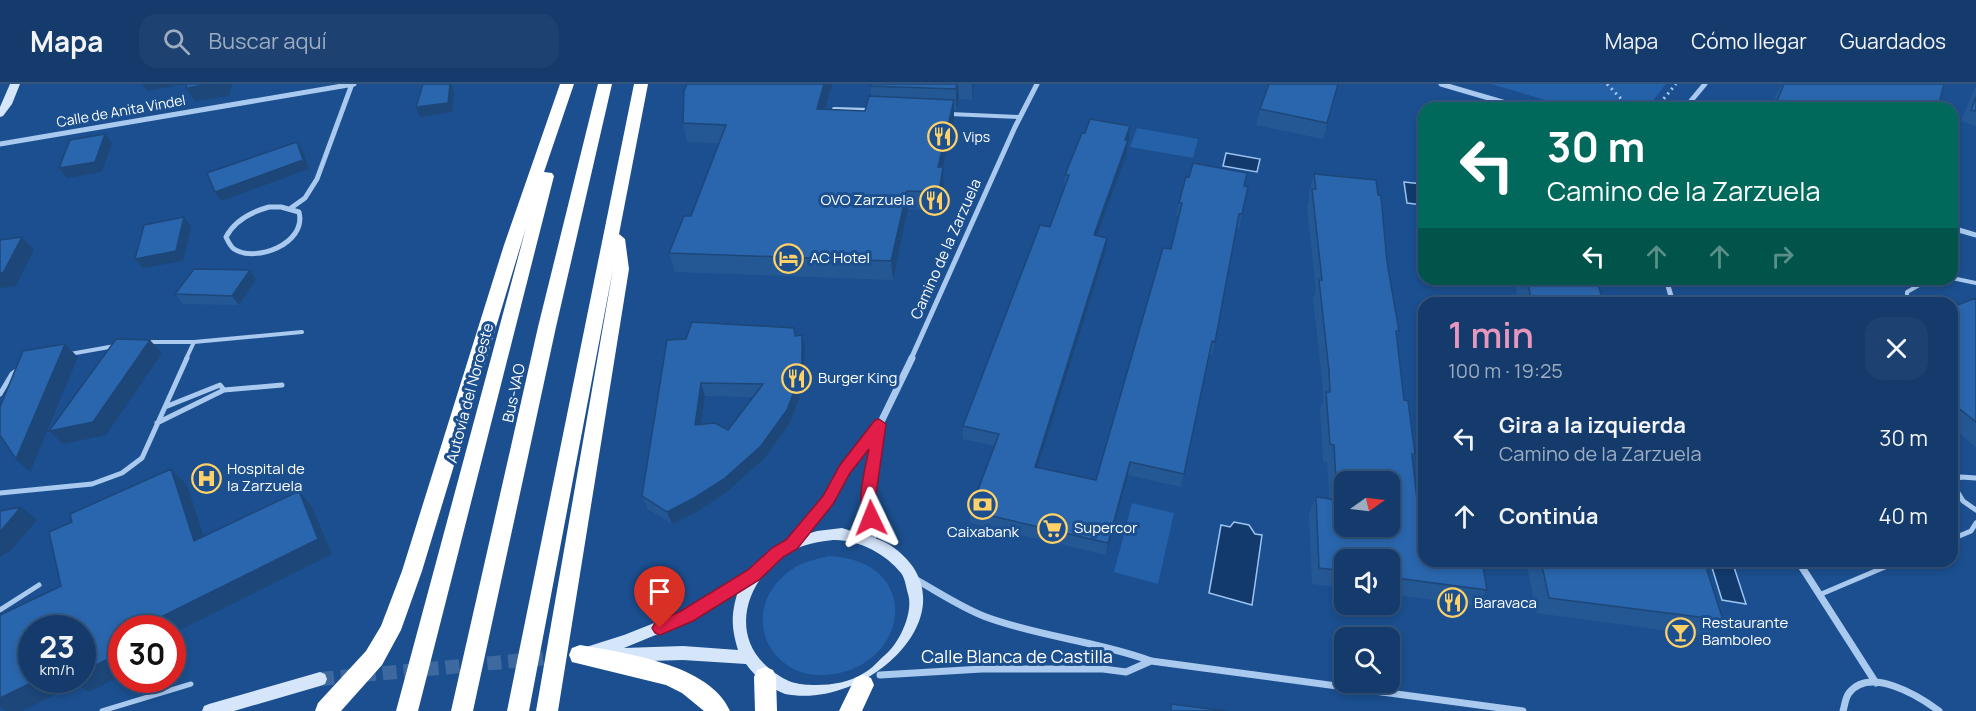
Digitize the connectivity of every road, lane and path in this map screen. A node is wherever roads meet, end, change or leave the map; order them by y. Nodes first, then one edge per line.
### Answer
1 (15, 84) edge
2 (353, 84) edge
3 (569, 84) edge
4 (605, 84) edge
5 (641, 84) edge
6 (1037, 84) edge
7 (1441, 84) edge
8 (1607, 84) edge
9 (1676, 84) edge
10 (1705, 84) edge
11 (1502, 102) edge
12 (1624, 102) edge
13 (1661, 102) edge
14 (1690, 102) edge
15 (834, 109) edge
16 (880, 111) edge
17 (938, 113) edge
18 (0, 114) edge
19 (1020, 117) junction
20 (0, 144) edge
21 (291, 208) junction
22 (615, 225) junction
23 (1958, 230) edge
24 (1976, 235) edge
25 (1958, 279) edge
26 (1976, 283) edge
27 (1919, 285) edge
28 (1907, 297) edge
29 (302, 332) dead end
30 (142, 342) edge
31 (194, 342) junction
32 (120, 346) edge
33 (65, 354) edge
34 (26, 364) edge
35 (282, 385) dead end
36 (224, 390) junction
37 (0, 394) edge
38 (165, 407) junction
39 (157, 423) junction
40 (879, 424) junction
41 (1958, 478) edge
42 (1976, 478) edge
43 (0, 493) edge
44 (1958, 493) edge
45 (1976, 510) edge
46 (1976, 523) edge
47 (1958, 536) edge
48 (873, 542) junction
49 (792, 544) junction
50 (1802, 567) edge
51 (1885, 567) edge
52 (754, 575) junction
53 (911, 576) junction
54 (39, 585) dead end
55 (1819, 595) junction
56 (0, 610) edge
57 (580, 656) junction
58 (748, 657) junction
59 (1151, 661) junction
60 (765, 677) junction
61 (320, 680) tunnel mouth
62 (872, 680) junction
63 (1876, 683) junction
64 (191, 684) dead end
65 (1842, 710) edge
66 (102, 711) edge
67 (209, 711) edge
68 (326, 711) edge
69 (407, 711) edge
70 (462, 711) edge
71 (518, 711) edge
72 (547, 711) edge
73 (719, 711) edge
74 (766, 711) edge
75 (850, 711) edge
76 (1523, 711) edge
77 (1939, 711) edge

1 - 18 main road
2 - 20 street, Calle de Anita Vindel
2 - 21 street, Calle de Anita Vindel
3 - 68 highway
3 - 69 highway, Autovía del Noroeste
4 - 70 highway, Bus-VAO
5 - 22 highway
6 - 19 street, Camino de la Zarzuela
7 - 11 street
8 - 12 path
9 - 13 path
10 - 14 street
15 - 16 lane
17 - 19 lane
19 - 40 street, Camino de la Zarzuela
21 - 21 street
22 - 71 highway
22 - 72 highway
23 - 24 street
25 - 26 lane
27 - 28 lane
29 - 31 lane
30 - 31 lane
31 - 38 lane
32 - 33 lane
34 - 37 lane
35 - 36 lane
36 - 38 lane
36 - 39 lane
38 - 39 lane
39 - 43 lane
40 - 48 street, Camino de la Zarzuela
40 - 49 street, Camino de la Zarzuela
41 - 42 lane
44 - 45 lane
46 - 47 lane
48 - 49 main road
48 - 53 main road
49 - 52 main road
50 - 55 street
51 - 55 lane
52 - 57 main road
52 - 58 main road
53 - 59 street, Calle Blanca de Castilla
53 - 62 main road
54 - 56 lane
55 - 63 street
57 - 58 main road
57 - 73 highway
58 - 60 main road
59 - 62 street, Calle Blanca de Castilla
59 - 76 street, Calle Blanca de Castilla
60 - 62 main road
60 - 74 highway
61 - 67 main road
62 - 75 highway
63 - 65 street
63 - 77 street
64 - 66 lane

